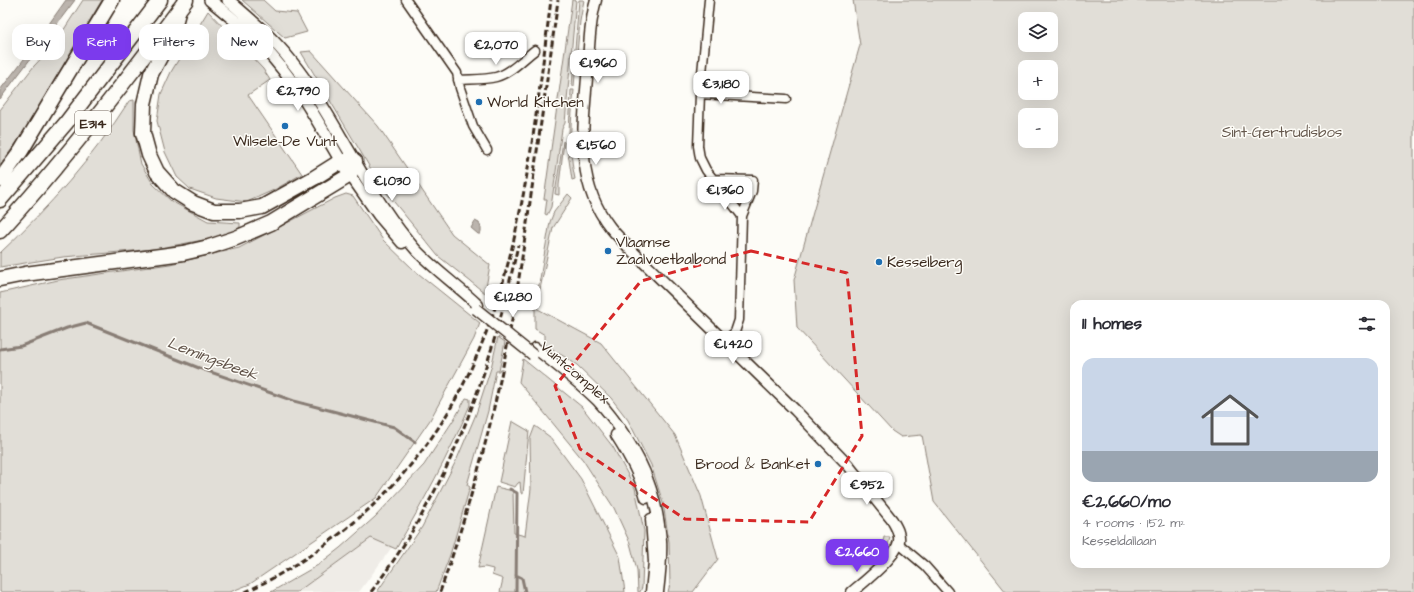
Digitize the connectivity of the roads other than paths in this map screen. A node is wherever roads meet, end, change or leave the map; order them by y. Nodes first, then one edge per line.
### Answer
1 (112, 0) edge
2 (160, 0) edge
3 (210, 0) edge
4 (228, 0) edge
5 (406, 0) edge
6 (596, 0) edge
7 (709, 0) edge
8 (183, 5) edge
9 (535, 50) dead end
10 (458, 80) junction
11 (700, 94) junction
12 (786, 99) dead end
13 (487, 150) dead end
14 (341, 161) junction
15 (355, 161) junction
16 (350, 175) junction
17 (714, 178) junction
18 (0, 180) edge
19 (0, 200) edge
20 (742, 216) junction
21 (0, 231) edge
22 (0, 279) edge
23 (477, 307) junction
24 (725, 341) junction
25 (534, 352) junction
26 (898, 544) junction
27 (651, 592) edge
28 (658, 592) edge
29 (852, 592) edge
30 (948, 592) edge

1 - 18 highway
2 - 19 highway, E314
3 - 14 main road, Vuntcomplex
4 - 15 main road, Vuntcomplex
5 - 10 street
6 - 24 street
7 - 11 street
8 - 14 highway
8 - 21 highway, E314
9 - 10 street
10 - 13 street
11 - 12 street
11 - 17 street
14 - 15 highway
14 - 16 main road, Vuntcomplex
15 - 16 highway
15 - 23 street, Vuntcomplex
16 - 22 highway
16 - 23 street, Vuntcomplex
17 - 20 street
17 - 20 street
20 - 24 street
23 - 25 street, Vuntcomplex, bridge
24 - 26 street
25 - 27 street, Vuntcomplex
25 - 28 street, Vuntcomplex
26 - 29 street
26 - 30 street

